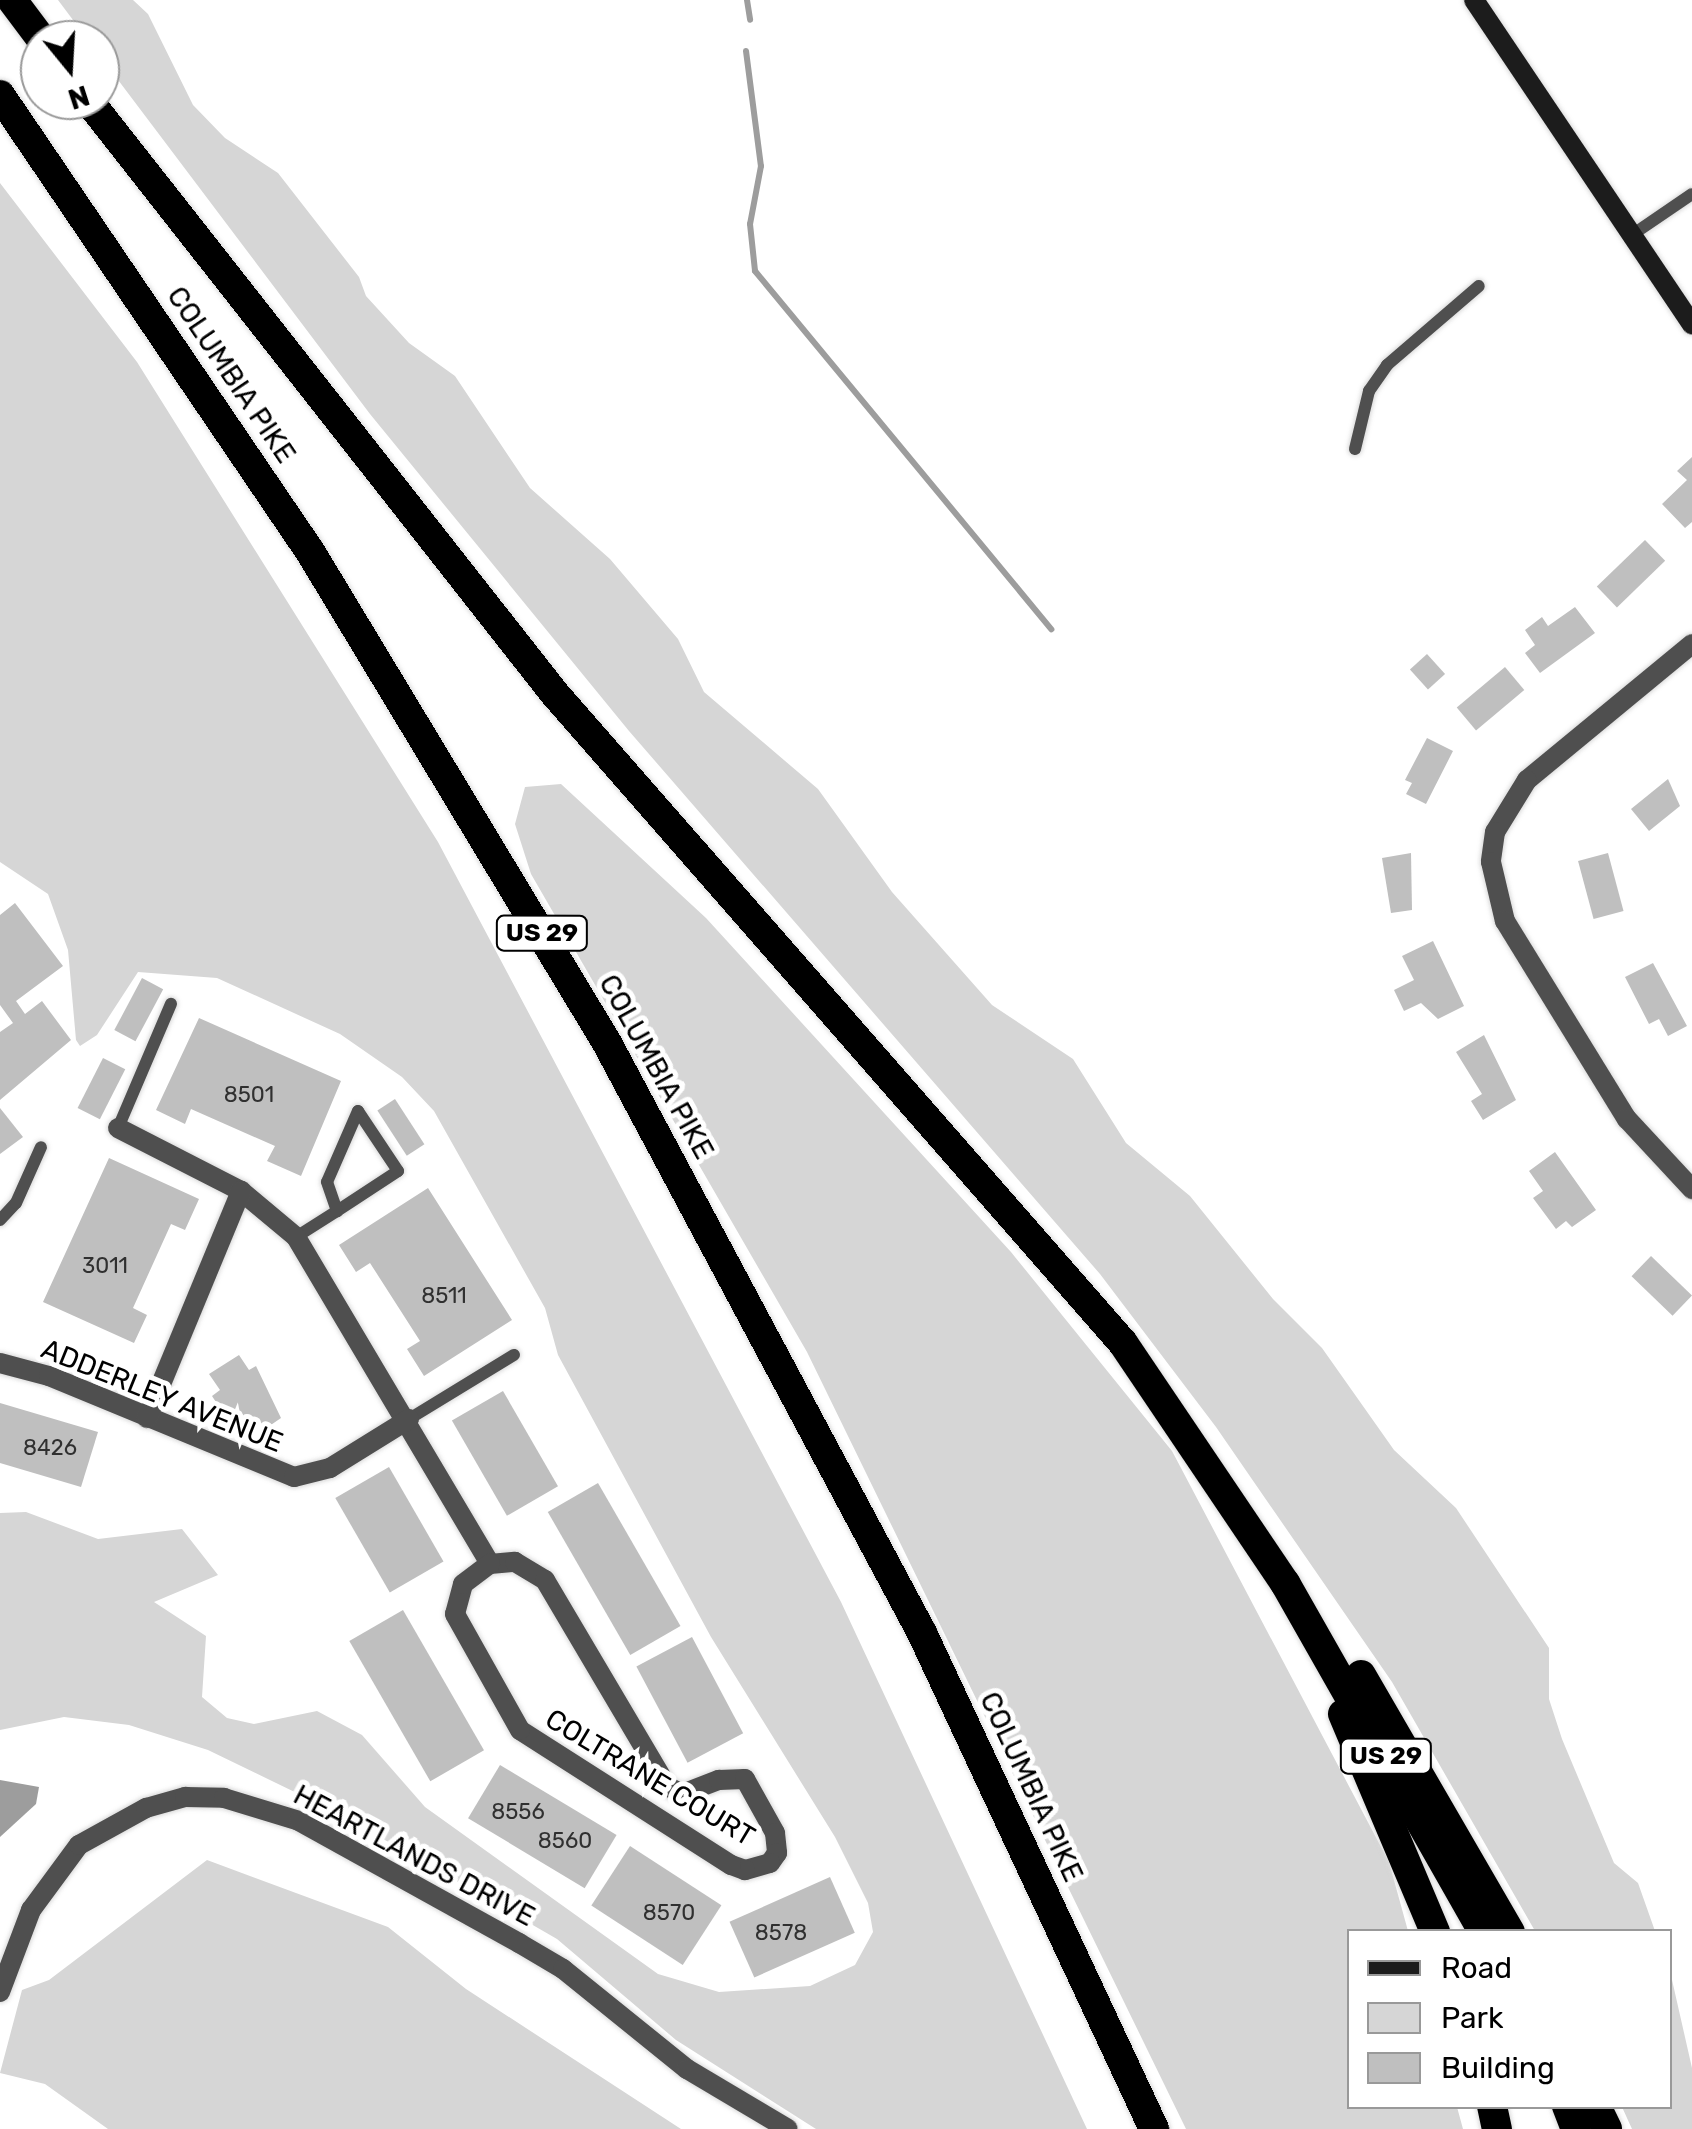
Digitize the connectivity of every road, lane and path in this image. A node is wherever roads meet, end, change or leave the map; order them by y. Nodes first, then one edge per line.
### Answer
1 (1474, 0) edge
2 (0, 96) edge
3 (104, 120) edge
4 (1692, 194) edge
5 (1629, 237) junction
6 (1479, 286) dead end
7 (1692, 324) edge
8 (1355, 449) dead end
9 (1692, 644) edge
10 (171, 1004) dead end
11 (118, 1128) joint
12 (41, 1147) dead end
13 (1692, 1189) edge
14 (242, 1191) junction
15 (337, 1211) junction
16 (0, 1220) edge
17 (296, 1237) junction
18 (514, 1355) dead end
19 (0, 1363) edge
20 (147, 1418) junction
21 (409, 1419) junction
22 (1212, 1467) junction
23 (490, 1564) junction
24 (1285, 1584) junction
25 (682, 1794) junction
26 (662, 1824) junction
27 (1435, 1929) edge
28 (1481, 1929) edge
29 (1508, 1929) edge
30 (0, 1992) edge
31 (1115, 2047) junction
32 (788, 2129) edge
33 (1144, 2129) edge
34 (1154, 2129) edge

1 - 5 street
2 - 31 highway, COLUMBIA PIKE / US 29
3 - 22 highway, COLUMBIA PIKE / US 29
4 - 5 lane
5 - 7 street
6 - 8 lane
9 - 13 street
10 - 11 lane
11 - 14 street
12 - 16 lane
14 - 17 street
14 - 20 street
15 - 15 lane
15 - 17 lane
17 - 21 street
18 - 21 lane
19 - 20 street, ADDERLEY AVENUE
20 - 21 street, ADDERLEY AVENUE
21 - 23 street
22 - 24 highway, COLUMBIA PIKE / US 29
22 - 29 highway
23 - 25 street, COLTRANE COURT
23 - 26 street, COLTRANE COURT
24 - 27 highway
24 - 28 highway, COLUMBIA PIKE / US 29
25 - 26 street
25 - 26 street, COLTRANE COURT
30 - 32 street, HEARTLANDS DRIVE
31 - 33 highway
31 - 34 highway, COLUMBIA PIKE / US 29

